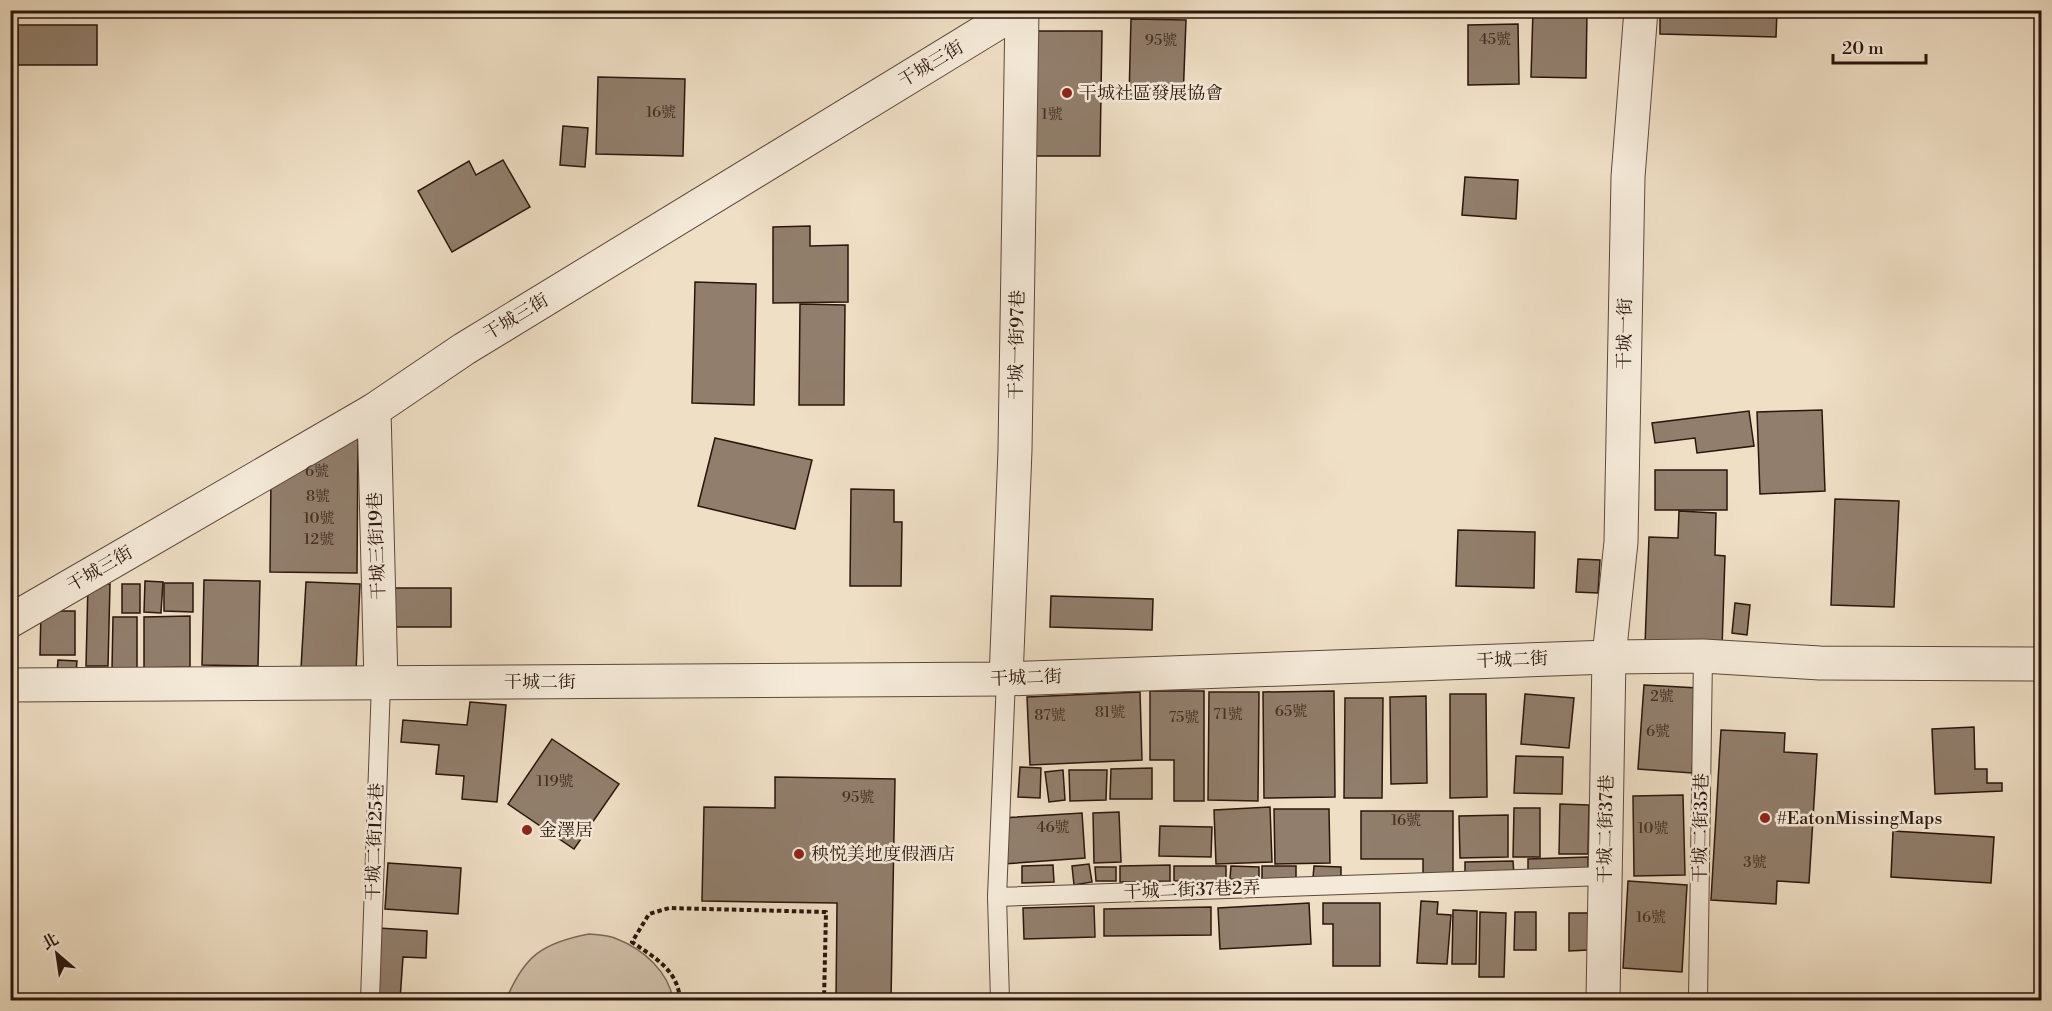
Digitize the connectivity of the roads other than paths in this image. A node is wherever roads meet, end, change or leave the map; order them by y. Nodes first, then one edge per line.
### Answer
1 (1021, 10) edge
2 (1641, 10) edge
3 (374, 410) junction
4 (10, 621) edge
5 (1703, 656) junction
6 (1609, 657) junction
7 (2042, 664) edge
8 (1006, 679) junction
9 (381, 683) junction
10 (10, 685) edge
11 (1605, 876) junction
12 (998, 897) junction
13 (370, 1000) edge
14 (1000, 1000) edge
15 (1603, 1000) edge
16 (1698, 1000) edge

1 - 3 street, 干城三街
1 - 8 street, 干城一街97巷
2 - 6 street, 干城一街
3 - 4 street, 干城三街
3 - 9 street, 干城三街19巷
5 - 6 street, 干城二街
5 - 7 street, 干城二街
5 - 16 lane, 干城二街35巷
6 - 8 street, 干城二街
6 - 11 street, 干城二街37巷
8 - 9 street, 干城二街
8 - 12 lane
9 - 10 street, 干城二街
9 - 13 lane, 干城二街125巷
11 - 12 lane, 干城二街37巷2弄
11 - 15 street, 干城二街37巷
12 - 14 lane

